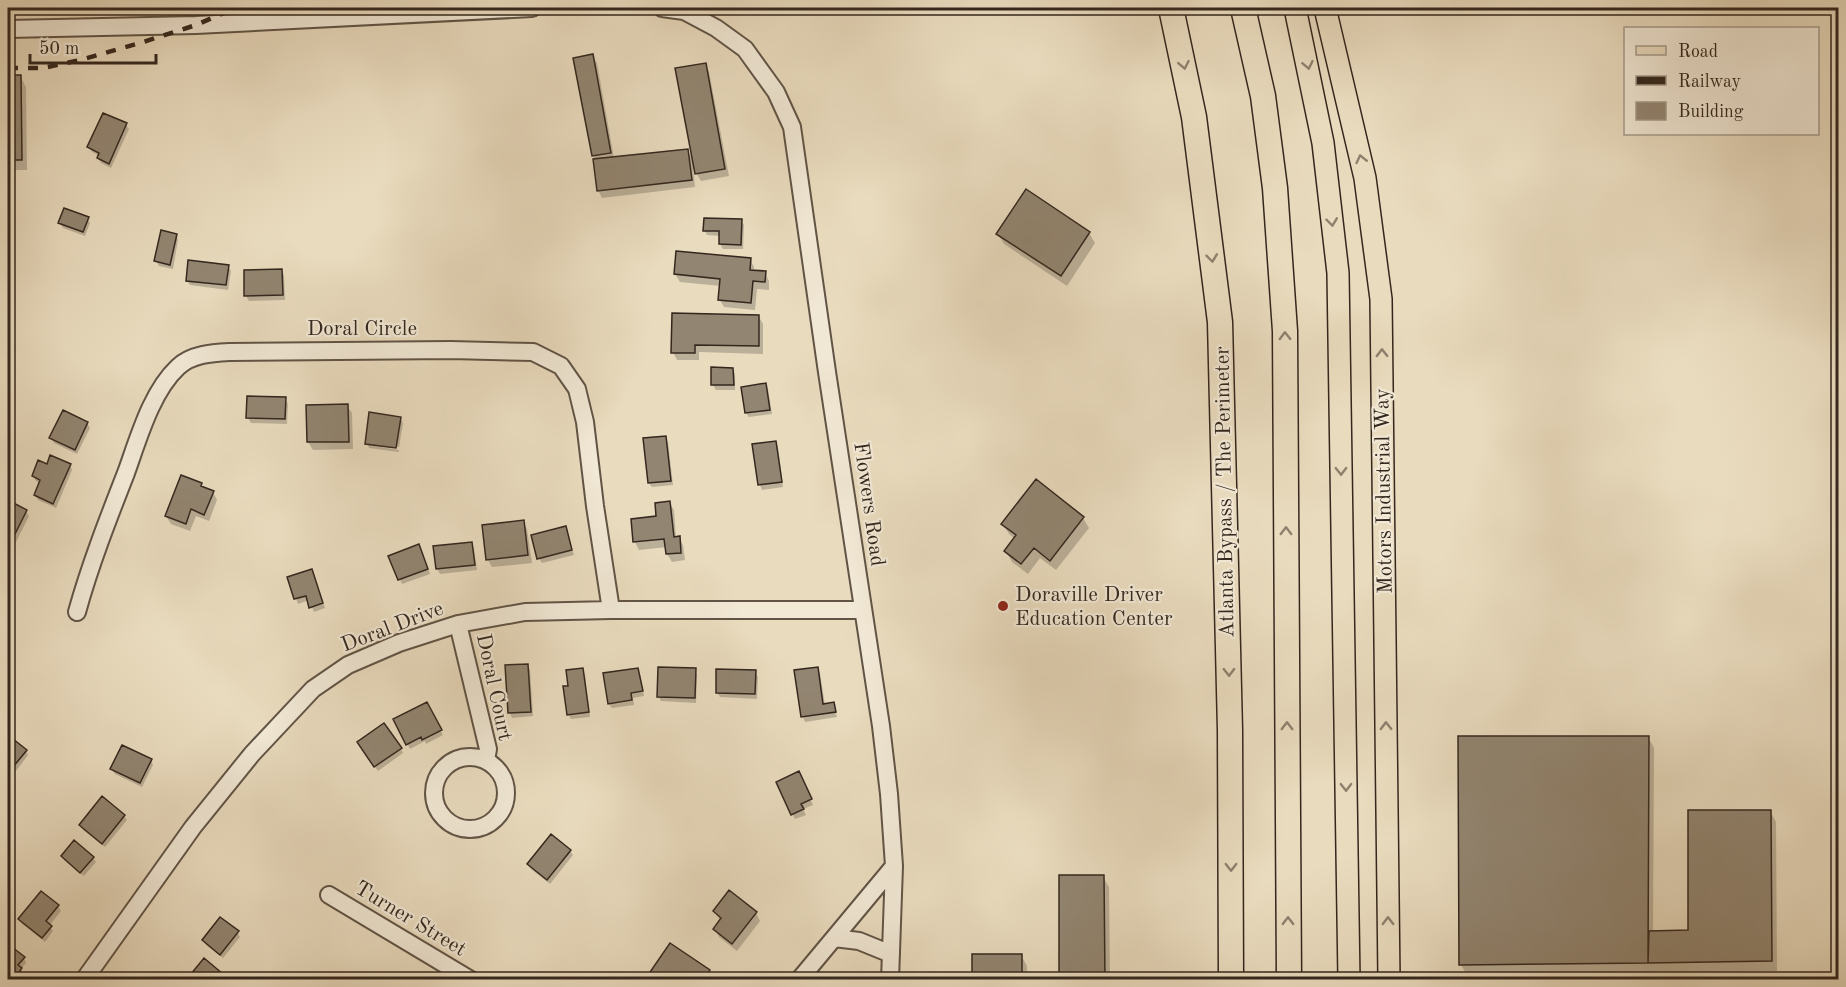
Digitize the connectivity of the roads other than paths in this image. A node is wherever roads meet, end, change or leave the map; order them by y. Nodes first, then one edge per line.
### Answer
1 (532, 8) edge
2 (662, 8) edge
3 (1171, 8) edge
4 (1243, 8) edge
5 (1295, 8) edge
6 (1325, 8) edge
7 (8, 28) edge
8 (611, 610) junction
9 (863, 610) junction
10 (77, 612) dead end
11 (458, 624) junction
12 (486, 760) junction
13 (894, 866) junction
14 (329, 895) dead end
15 (834, 938) junction
16 (891, 954) junction
17 (84, 980) edge
18 (471, 980) edge
19 (799, 980) edge
20 (890, 980) edge
21 (1232, 980) edge
22 (1289, 980) edge
23 (1349, 980) edge
24 (1389, 980) edge

1 - 7 street
2 - 9 street, Flowers Road
3 -> 21 highway, Atlanta Bypass / The Perimeter
22 -> 4 highway
5 -> 23 main road, Motors Industrial Way
24 -> 6 main road, Motors Industrial Way
8 - 9 street, Doral Drive
8 - 10 street, Doral Circle
8 - 11 street, Doral Drive
9 - 13 street, Flowers Road
11 - 12 street, Doral Court
11 - 17 street, Doral Drive
12 - 12 street, Doral Court
13 - 15 street
13 - 16 street, Flowers Road
14 - 18 street, Turner Street
15 - 16 street
15 - 19 street
16 - 20 street, Flowers Road

